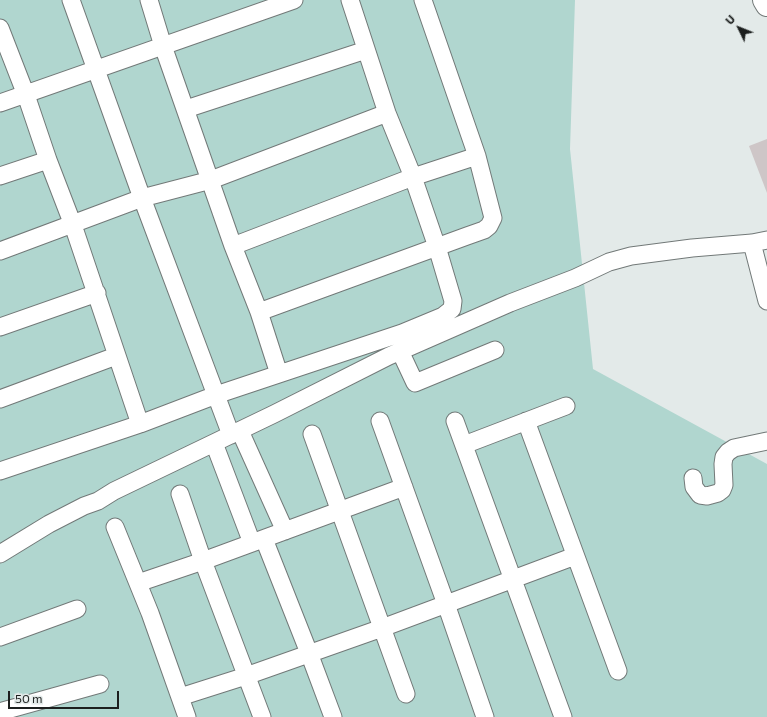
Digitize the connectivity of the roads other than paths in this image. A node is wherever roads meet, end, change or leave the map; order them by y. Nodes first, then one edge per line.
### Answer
1 (71, 0) edge
2 (149, 0) edge
3 (294, 0) edge
4 (350, 0) edge
5 (423, 0) edge
6 (764, 0) edge
7 (767, 5) edge
8 (0, 29) edge
9 (163, 46) junction
10 (366, 50) junction
11 (96, 70) junction
12 (26, 95) junction
13 (0, 103) edge
14 (186, 109) junction
15 (387, 113) junction
16 (477, 156) junction
17 (48, 160) junction
18 (0, 176) edge
19 (413, 177) junction
20 (211, 180) junction
21 (142, 198) junction
22 (73, 225) junction
23 (759, 241) edge
24 (233, 246) junction
25 (437, 247) junction
26 (0, 251) edge
27 (97, 293) junction
28 (767, 301) edge
29 (258, 312) junction
30 (0, 327) edge
31 (495, 350) dead end
32 (400, 351) junction
33 (116, 356) junction
34 (280, 374) junction
35 (216, 395) junction
36 (0, 399) edge
37 (566, 406) dead end
38 (380, 421) dead end
39 (455, 421) dead end
40 (526, 421) junction
41 (140, 424) junction
42 (236, 433) junction
43 (312, 434) dead end
44 (767, 441) edge
45 (214, 443) junction
46 (464, 446) junction
47 (0, 471) edge
48 (693, 478) dead end
49 (404, 487) junction
50 (180, 494) dead end
51 (341, 511) junction
52 (115, 527) dead end
53 (285, 531) junction
54 (258, 541) junction
55 (0, 554) edge
56 (575, 556) junction
57 (203, 561) junction
58 (513, 578) junction
59 (138, 583) junction
60 (446, 604) junction
61 (77, 609) dead end
62 (382, 628) junction
63 (0, 637) edge
64 (309, 653) junction
65 (618, 671) dead end
66 (246, 676) junction
67 (100, 684) dead end
68 (406, 694) dead end
69 (180, 697) junction
70 (3, 711) edge
71 (187, 717) edge
72 (262, 717) edge
73 (333, 717) edge
74 (485, 717) edge
75 (563, 717) edge

1 - 11 street
2 - 9 street
3 - 9 street
4 - 10 street
5 - 16 street
6 - 7 main road
8 - 12 street
9 - 11 street
9 - 14 street
10 - 14 street
10 - 15 street
11 - 12 street
11 - 21 street
12 - 13 street
12 - 17 street
14 - 20 street
15 - 19 street
15 - 20 street
16 - 19 street
16 - 25 street
17 - 18 street
17 - 22 street
19 - 24 street
19 - 25 street
20 - 21 street
20 - 24 street
21 - 22 street
21 - 35 street
22 - 26 street
22 - 27 street
23 - 28 street
23 - 32 street
24 - 29 street
25 - 29 street
25 - 34 street
27 - 30 street
27 - 33 street
29 - 34 street
31 - 32 street
32 - 42 street
33 - 36 street
33 - 41 street
34 - 35 street
35 - 41 street
35 - 42 street
37 - 40 street
38 - 49 street
39 - 46 street
40 - 46 street
40 - 56 street
41 - 47 street
42 - 45 street
42 - 53 street
43 - 51 street
44 - 48 street
45 - 54 street
45 - 55 street
46 - 58 street
49 - 51 street
49 - 60 street
50 - 57 street
51 - 53 street
51 - 62 street
52 - 59 street
53 - 54 street
54 - 57 street
54 - 64 street
56 - 58 street
56 - 65 street
57 - 59 street
57 - 66 street
58 - 60 street
58 - 75 street
59 - 69 street
60 - 62 street
60 - 74 street
61 - 63 street
62 - 64 street
62 - 68 street
64 - 66 street
64 - 73 street
66 - 69 street
66 - 72 street
67 - 70 street
69 - 71 street

